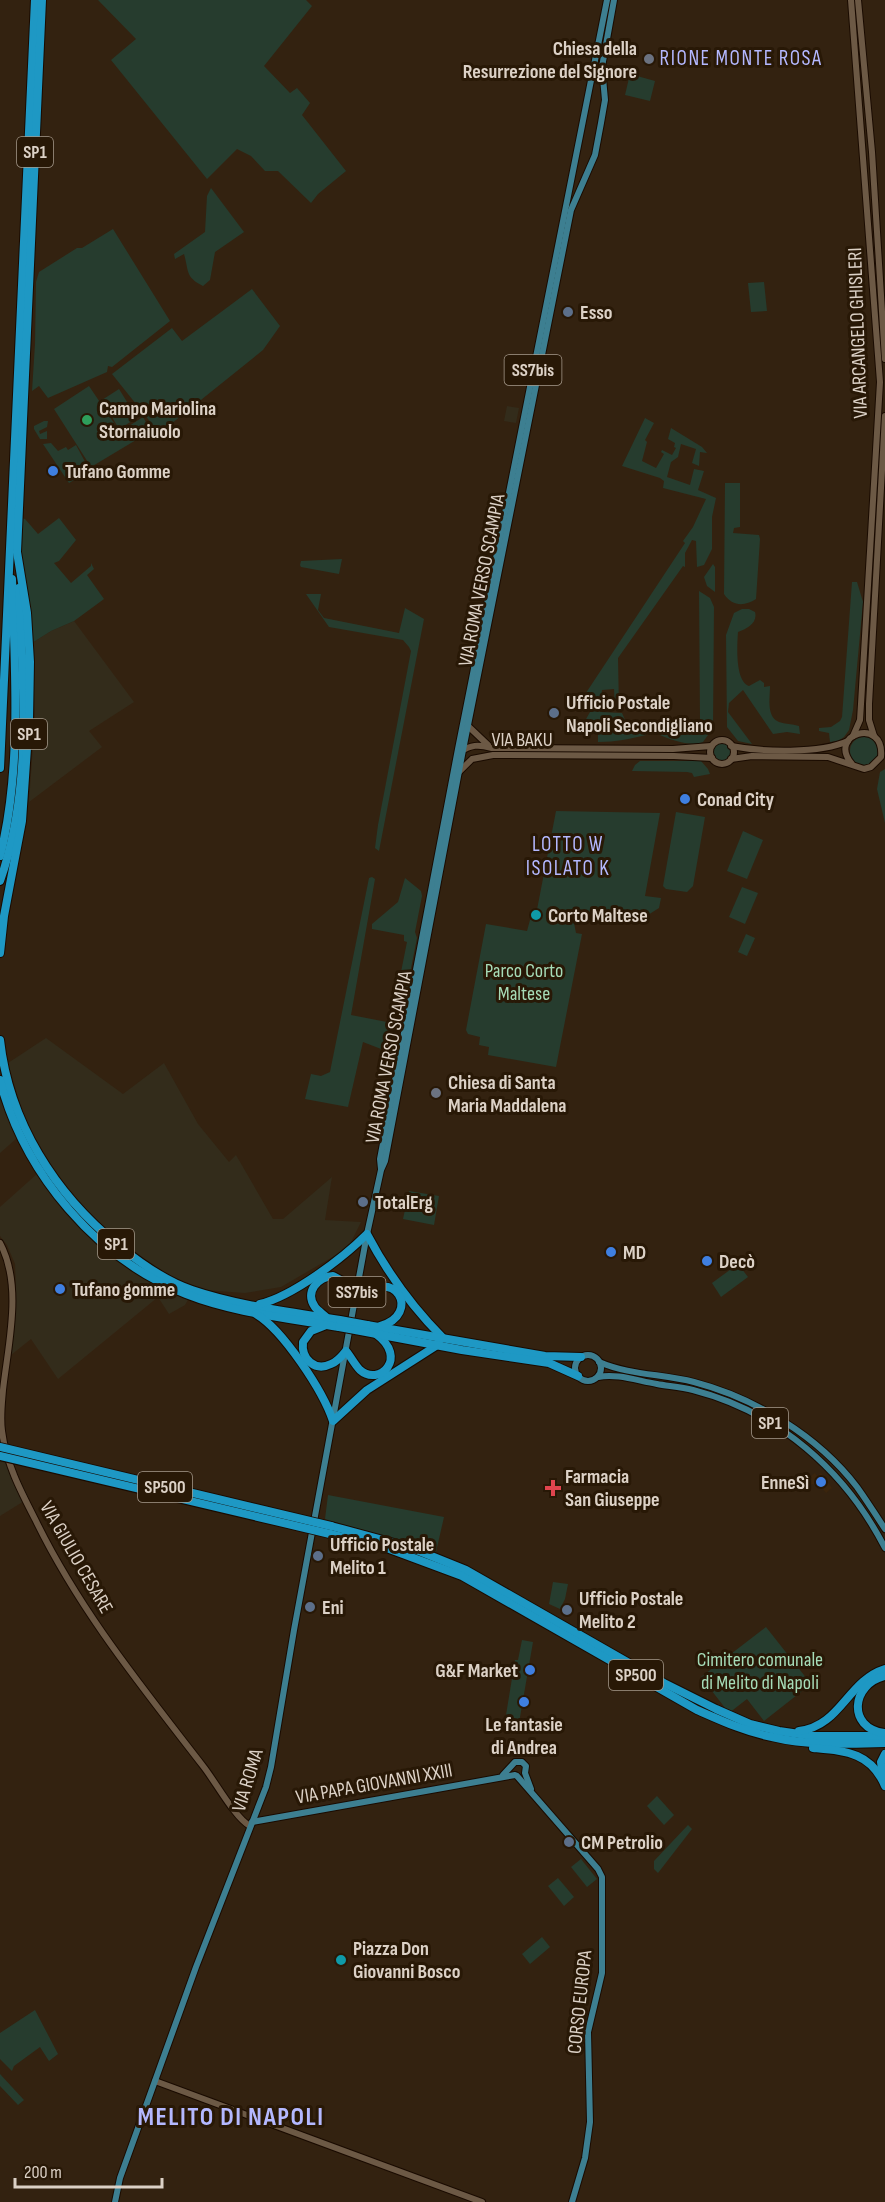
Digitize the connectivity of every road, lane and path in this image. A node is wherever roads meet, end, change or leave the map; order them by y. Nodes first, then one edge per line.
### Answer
1 (33, 0) edge
2 (607, 0) edge
3 (614, 0) edge
4 (851, 0) edge
5 (858, 0) edge
6 (43, 2) edge
7 (605, 89) junction
8 (589, 91) junction
9 (574, 162) junction
10 (586, 176) junction
11 (885, 359) edge
12 (885, 417) edge
13 (505, 528) junction
14 (11, 529) junction
15 (17, 552) junction
16 (468, 726) junction
17 (851, 738) junction
18 (879, 740) edge
19 (711, 746) junction
20 (731, 746) junction
21 (491, 748) junction
22 (459, 749) junction
23 (477, 757) junction
24 (711, 758) junction
25 (731, 759) junction
26 (881, 761) edge
27 (852, 764) junction
28 (0, 768) edge
29 (459, 772) junction
30 (0, 856) edge
31 (0, 881) edge
32 (0, 953) edge
33 (0, 1040) edge
34 (0, 1080) edge
35 (381, 1170) junction
36 (367, 1234) junction
37 (0, 1243) edge
38 (355, 1300) junction
39 (254, 1309) junction
40 (327, 1322) junction
41 (371, 1329) junction
42 (441, 1341) junction
43 (346, 1351) junction
44 (581, 1357) junction
45 (599, 1362) junction
46 (578, 1376) junction
47 (598, 1377) junction
48 (333, 1421) junction
49 (0, 1447) edge
50 (0, 1456) edge
51 (330, 1530) junction
52 (885, 1530) edge
53 (885, 1548) edge
54 (440, 1563) junction
55 (885, 1669) edge
56 (885, 1676) edge
57 (860, 1688) junction
58 (788, 1732) junction
59 (885, 1735) edge
60 (774, 1738) junction
61 (885, 1743) edge
62 (885, 1754) edge
63 (512, 1766) junction
64 (525, 1773) junction
65 (516, 1775) junction
66 (501, 1777) junction
67 (884, 1783) edge
68 (532, 1792) junction
69 (251, 1824) junction
70 (155, 2080) junction
71 (115, 2202) edge
72 (482, 2202) edge
73 (572, 2202) edge

1 - 14 highway, SP1
2 - 8 main road, VIA ROMA VERSO SCAMPIA
3 - 7 main road, VIA ROMA VERSO SCAMPIA
4 - 17 street, VIA ARCANGELO GHISLERI
5 - 11 street, VIA ARCANGELO GHISLERI
6 - 15 highway, SP1
7 - 8 main road
7 - 10 main road, VIA ROMA VERSO SCAMPIA
8 - 9 main road, VIA ROMA VERSO SCAMPIA
9 - 10 main road
9 - 13 main road, VIA ROMA VERSO SCAMPIA / SS7bis
10 - 13 main road, VIA ROMA VERSO SCAMPIA / SS7bis
12 - 18 street, VIA ARCANGELO GHISLERI
13 - 16 main road, VIA ROMA VERSO SCAMPIA / SS7bis
13 - 22 main road, VIA ROMA VERSO SCAMPIA / SS7bis
14 - 28 highway, SP1
14 - 30 highway
15 - 31 highway
15 - 32 highway, SP1
16 - 21 street, VIA BAKU
16 - 22 main road, VIA ROMA VERSO SCAMPIA / SS7bis
17 - 18 street
17 - 20 street
17 - 27 street
18 - 26 street
19 - 20 street
19 - 21 street, VIA BAKU
19 - 24 street
20 - 25 street
21 - 22 street, VIA BAKU
22 - 23 street, VIA BAKU
22 - 29 main road, VIA ROMA VERSO SCAMPIA
22 - 35 main road, VIA ROMA VERSO SCAMPIA
23 - 24 street, VIA BAKU
23 - 29 street, VIA BAKU
24 - 25 street
25 - 27 street
26 - 27 street
29 - 35 main road, VIA ROMA VERSO SCAMPIA
33 - 39 highway, SP1
34 - 39 highway, SP1
35 - 36 main road, VIA ROMA VERSO SCAMPIA / SS7bis
36 - 38 main road, VIA ROMA VERSO SCAMPIA / SS7bis
36 - 39 highway
36 - 42 highway
37 - 69 street, VIA GIULIO CESARE
38 - 40 highway
38 - 41 highway
38 - 43 main road, VIA ROMA VERSO SCAMPIA / SS7bis
39 - 40 highway, SP1
39 - 48 highway
40 - 41 highway, SP1, bridge
40 - 43 highway
41 - 42 highway, SP1
41 - 43 highway
42 - 44 highway, SP1
42 - 46 highway, SP1
42 - 48 highway
43 - 48 main road, VIA ROMA
44 - 45 main road
44 - 46 main road
45 - 47 main road
45 - 52 main road, SP1
46 - 47 main road
47 - 53 main road, SP1
48 - 69 main road, VIA ROMA
49 - 51 highway, SP500, bridge
50 - 51 highway, SP500, bridge
51 - 54 highway, SP500
54 - 58 highway, SP500
54 - 60 highway, SP500
55 - 57 highway
56 - 57 highway
57 - 58 highway
57 - 59 highway
58 - 59 highway, SP500
60 - 61 highway, SP500
60 - 67 highway
62 - 67 highway
63 - 64 main road
63 - 65 main road
63 - 66 main road
64 - 65 main road
64 - 68 main road, CORSO EUROPA
65 - 66 main road, VIA PAPA GIOVANNI XXIII
65 - 68 main road, CORSO EUROPA
66 - 69 main road, VIA PAPA GIOVANNI XXIII
68 - 73 main road, CORSO EUROPA
69 - 70 main road, VIA ROMA
70 - 71 main road, VIA ROMA
70 - 72 street

